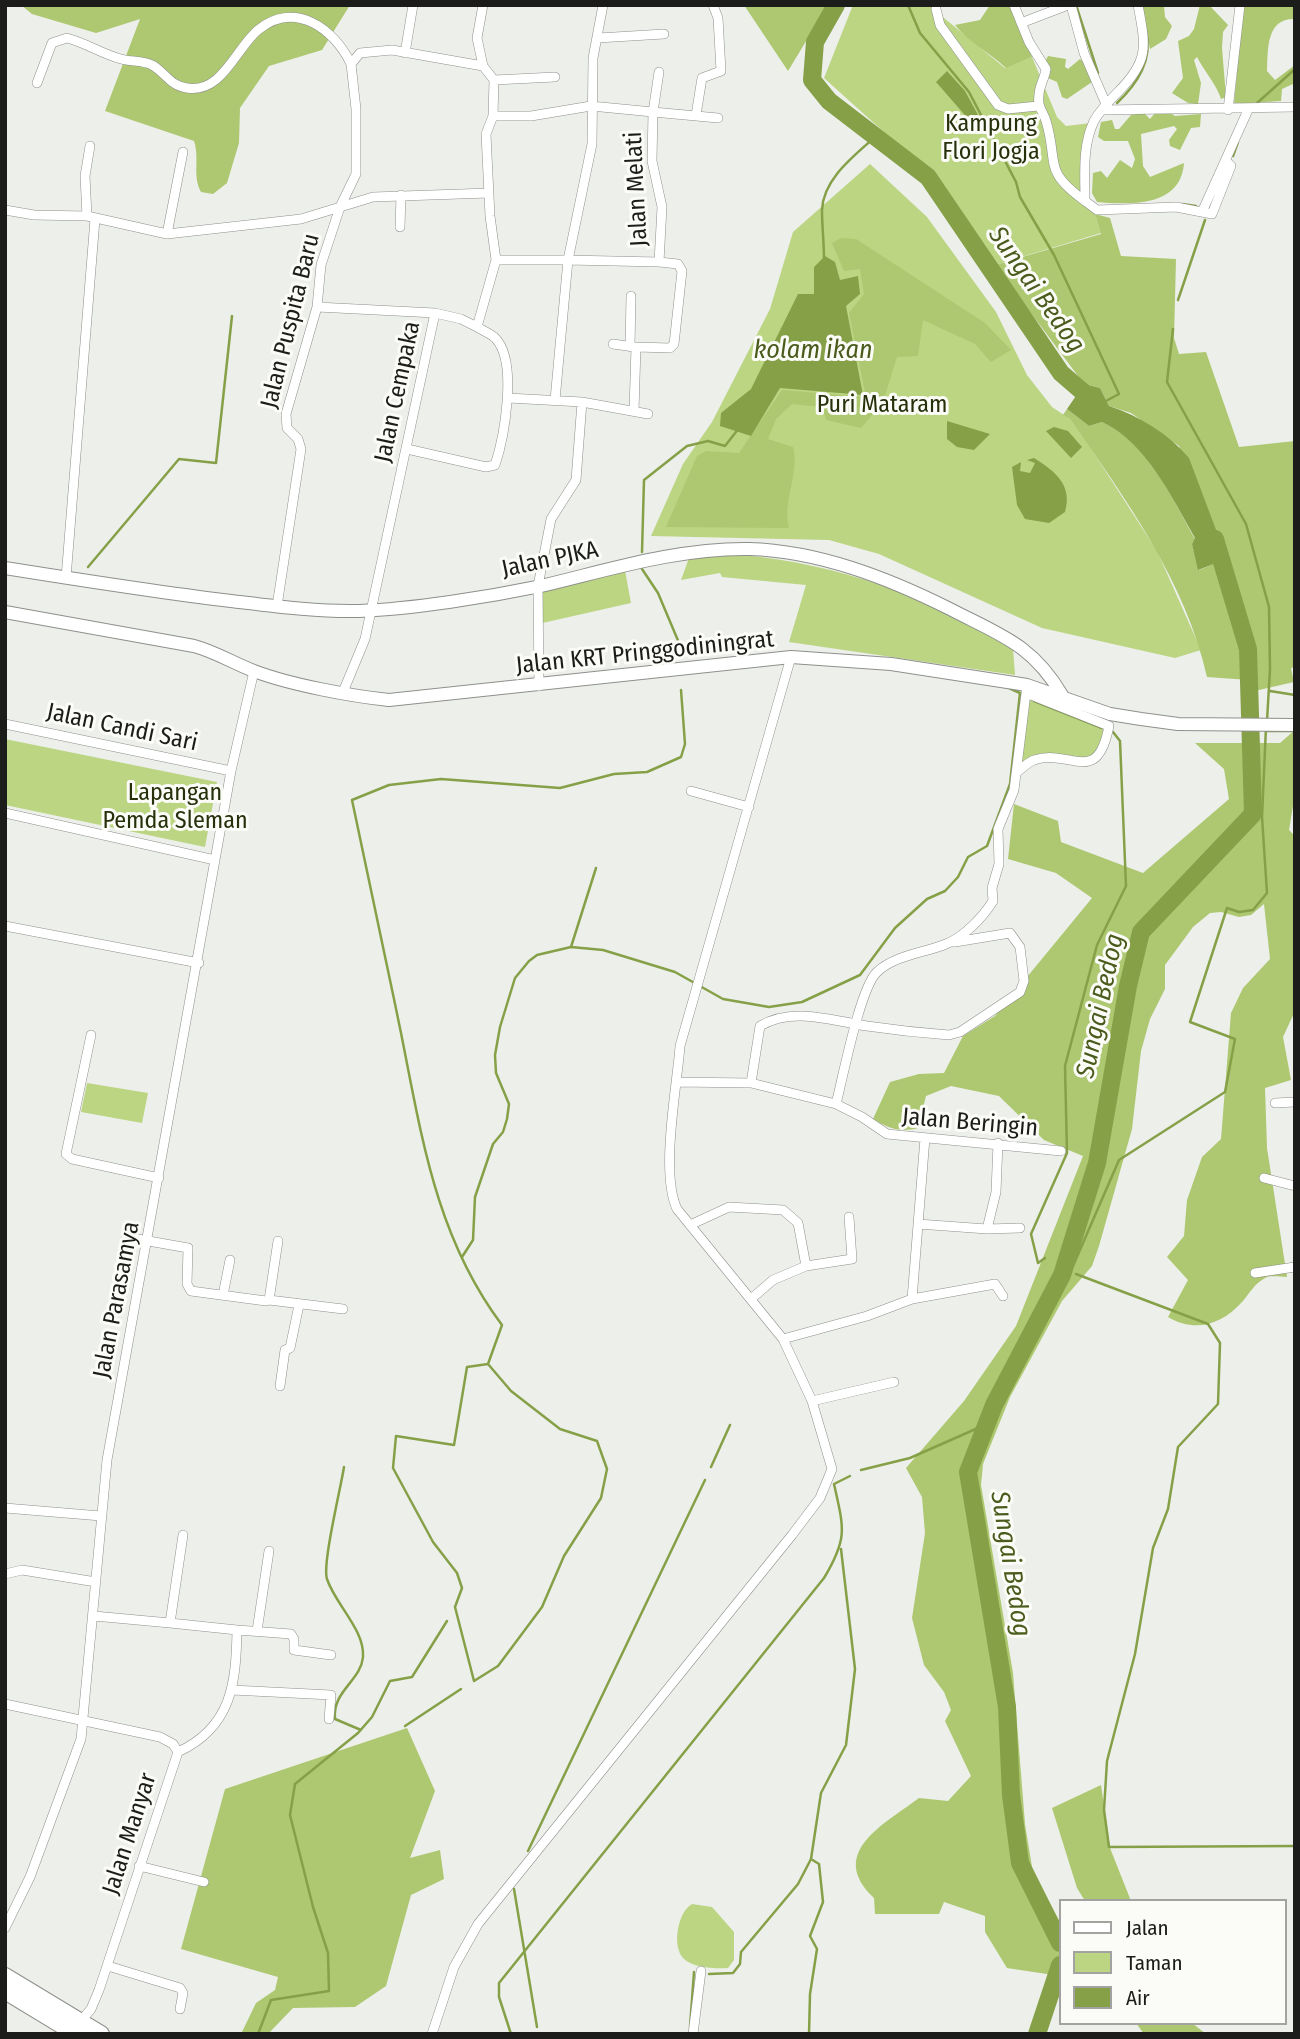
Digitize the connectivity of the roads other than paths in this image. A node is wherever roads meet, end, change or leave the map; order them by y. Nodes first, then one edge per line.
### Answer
1 (413, 5) edge
2 (483, 5) edge
3 (603, 5) edge
4 (713, 5) edge
5 (1014, 5) edge
6 (1070, 5) edge
7 (1138, 5) edge
8 (1240, 5) edge
9 (936, 9) dead end
10 (1021, 23) junction
11 (664, 34) dead end
12 (598, 38) junction
13 (405, 53) junction
14 (351, 64) junction
15 (483, 66) junction
16 (659, 72) dead end
17 (555, 76) dead end
18 (494, 80) junction
19 (37, 83) dead end
20 (591, 106) junction
21 (1038, 106) junction
22 (1104, 107) junction
23 (1295, 107) edge
24 (1228, 110) junction
25 (1248, 110) junction
26 (653, 112) junction
27 (696, 115) junction
28 (493, 116) junction
29 (718, 118) dead end
30 (90, 146) dead end
31 (183, 152) dead end
32 (489, 193) junction
33 (401, 195) junction
34 (1085, 201) junction
35 (340, 206) junction
36 (5, 210) edge
37 (91, 218) junction
38 (400, 227) dead end
39 (167, 234) junction
40 (496, 260) junction
41 (568, 260) junction
42 (659, 262) junction
43 (631, 296) dead end
44 (317, 307) junction
45 (435, 313) junction
46 (477, 327) junction
47 (613, 344) dead end
48 (633, 347) junction
49 (508, 398) junction
50 (555, 400) junction
51 (582, 402) junction
52 (634, 411) junction
53 (648, 414) dead end
54 (407, 449) junction
55 (5, 568) edge
56 (66, 578) junction
57 (538, 586) junction
58 (277, 606) junction
59 (370, 610) junction
60 (5, 612) edge
61 (791, 657) junction
62 (254, 671) junction
63 (539, 686) junction
64 (1026, 689) junction
65 (343, 692) junction
66 (1062, 695) junction
67 (5, 724) edge
68 (1294, 724) edge
69 (232, 771) junction
70 (1016, 773) junction
71 (691, 792) dead end
72 (749, 807) junction
73 (5, 813) edge
74 (215, 860) junction
75 (5, 926) edge
76 (947, 944) junction
77 (199, 963) junction
78 (858, 1025) junction
79 (91, 1035) dead end
80 (677, 1082) junction
81 (751, 1083) junction
82 (1295, 1102) edge
83 (1275, 1103) dead end
84 (836, 1104) junction
85 (925, 1138) junction
86 (998, 1143) junction
87 (1061, 1151) dead end
88 (159, 1178) junction
89 (1264, 1178) dead end
90 (1295, 1186) edge
91 (849, 1217) dead end
92 (918, 1224) junction
93 (690, 1225) junction
94 (1020, 1228) dead end
95 (987, 1229) junction
96 (126, 1237) dead end
97 (148, 1241) junction
98 (278, 1241) dead end
99 (230, 1260) dead end
100 (806, 1266) junction
101 (1295, 1267) edge
102 (1255, 1273) dead end
103 (223, 1295) junction
104 (1003, 1296) dead end
105 (751, 1299) junction
106 (912, 1299) junction
107 (269, 1300) junction
108 (299, 1305) junction
109 (343, 1309) dead end
110 (783, 1339) junction
111 (894, 1382) dead end
112 (280, 1386) dead end
113 (812, 1401) junction
114 (5, 1508) edge
115 (102, 1516) junction
116 (183, 1535) dead end
117 (269, 1551) dead end
118 (8, 1574) edge
119 (96, 1582) junction
120 (94, 1616) junction
121 (170, 1623) junction
122 (237, 1630) junction
123 (257, 1631) junction
124 (331, 1654) dead end
125 (232, 1690) junction
126 (5, 1704) edge
127 (329, 1719) dead end
128 (84, 1721) junction
129 (178, 1752) junction
130 (139, 1866) junction
131 (204, 1882) dead end
132 (5, 1928) edge
133 (108, 1965) junction
134 (701, 1970) dead end
135 (7, 1987) edge
136 (180, 2009) dead end
137 (78, 2027) edge
138 (101, 2034) edge
139 (432, 2034) edge
140 (693, 2034) edge

1 - 13 street
2 - 15 street
3 - 12 street
4 - 27 street
5 - 10 street
6 - 10 street
6 - 22 street
7 - 22 street
8 - 24 street
9 - 21 street
10 - 21 street
11 - 12 street
12 - 20 street
13 - 14 street
13 - 15 street
14 - 19 street
14 - 35 street, Jalan Puspita Baru
15 - 18 street
16 - 26 street
17 - 18 street
18 - 28 street
20 - 26 street, Jalan Melati
20 - 28 street, Jalan Melati
20 - 41 street
21 - 34 street
22 - 24 street
22 - 34 street
23 - 25 street
24 - 25 street
25 - 34 street
26 - 27 street
26 - 42 street, Jalan Melati
27 - 29 street
28 - 32 street
30 - 37 street
31 - 39 street
32 - 33 street
32 - 40 street
33 - 35 street
33 - 38 street
35 - 39 street
35 - 44 street, Jalan Puspita Baru
36 - 37 street
37 - 39 street
37 - 56 street
40 - 41 street
40 - 46 street
41 - 42 street, Jalan Melati
41 - 50 street
42 - 48 street
43 - 48 street
44 - 45 street
44 - 58 street, Jalan Puspita Baru
45 - 46 street, Jalan Cempaka
45 - 54 street, Jalan Cempaka
46 - 49 street
47 - 48 street
48 - 52 street
49 - 50 street
49 - 54 street
50 - 51 street
51 - 52 street
51 - 57 street
52 - 53 street
54 - 59 street, Jalan Cempaka
55 - 56 main road, Jalan PJKA
56 - 58 main road, Jalan PJKA
57 - 59 main road, Jalan PJKA
57 - 63 street
57 - 66 main road, Jalan PJKA
58 - 59 main road, Jalan PJKA
59 - 65 street, Jalan Cempaka
60 - 62 main road, Jalan KRT Pringgodiningrat
61 - 63 main road, Jalan KRT Pringgodiningrat
61 - 64 main road, Jalan KRT Pringgodiningrat
61 - 72 street
62 - 65 main road, Jalan KRT Pringgodiningrat
62 - 69 street, Jalan Parasamya
63 - 65 main road, Jalan KRT Pringgodiningrat
64 - 66 main road, Jalan KRT Pringgodiningrat
64 - 70 street
64 - 70 street
66 - 68 main road, Jalan KRT Pringgodiningrat
67 - 69 street, Jalan Candi Sari
69 - 74 street, Jalan Parasamya
70 - 76 street
71 - 72 street
72 - 80 street
73 - 74 street
74 - 77 street, Jalan Parasamya
75 - 77 street
76 - 78 street
76 - 78 street
77 - 88 street, Jalan Parasamya
78 - 81 street
78 - 84 street
79 - 88 street
80 - 81 street, Jalan Beringin
80 - 93 street
81 - 84 street, Jalan Beringin
82 - 83 street
84 - 85 street, Jalan Beringin
85 - 86 street, Jalan Beringin
85 - 92 street
86 - 87 street, Jalan Beringin
86 - 95 street
88 - 97 street, Jalan Parasamya
89 - 90 street
91 - 100 street
92 - 95 street
92 - 106 street
93 - 100 street
93 - 105 street
94 - 95 street
96 - 97 street
97 - 103 street
97 - 115 street, Jalan Parasamya
98 - 107 street
99 - 103 street
100 - 105 street
101 - 102 street
103 - 107 street
104 - 106 street
105 - 110 street
106 - 110 street
107 - 108 street
108 - 109 street
108 - 112 street
110 - 113 street
111 - 113 street
113 - 139 street
114 - 115 street
115 - 119 street, Jalan Parasamya
116 - 121 street
117 - 123 street
118 - 119 street
119 - 120 street, Jalan Parasamya
120 - 121 street
120 - 128 street, Jalan Parasamya
121 - 122 street
122 - 123 street
122 - 125 street
123 - 124 street
125 - 127 street
125 - 129 street
126 - 128 street, Jalan Manyar
128 - 129 street, Jalan Manyar
128 - 132 street, Jalan Parasamya
129 - 130 street, Jalan Manyar
130 - 131 street
130 - 133 street, Jalan Manyar
133 - 136 street
133 - 137 street, Jalan Manyar
134 - 140 street
135 - 137 highway
137 - 138 highway

